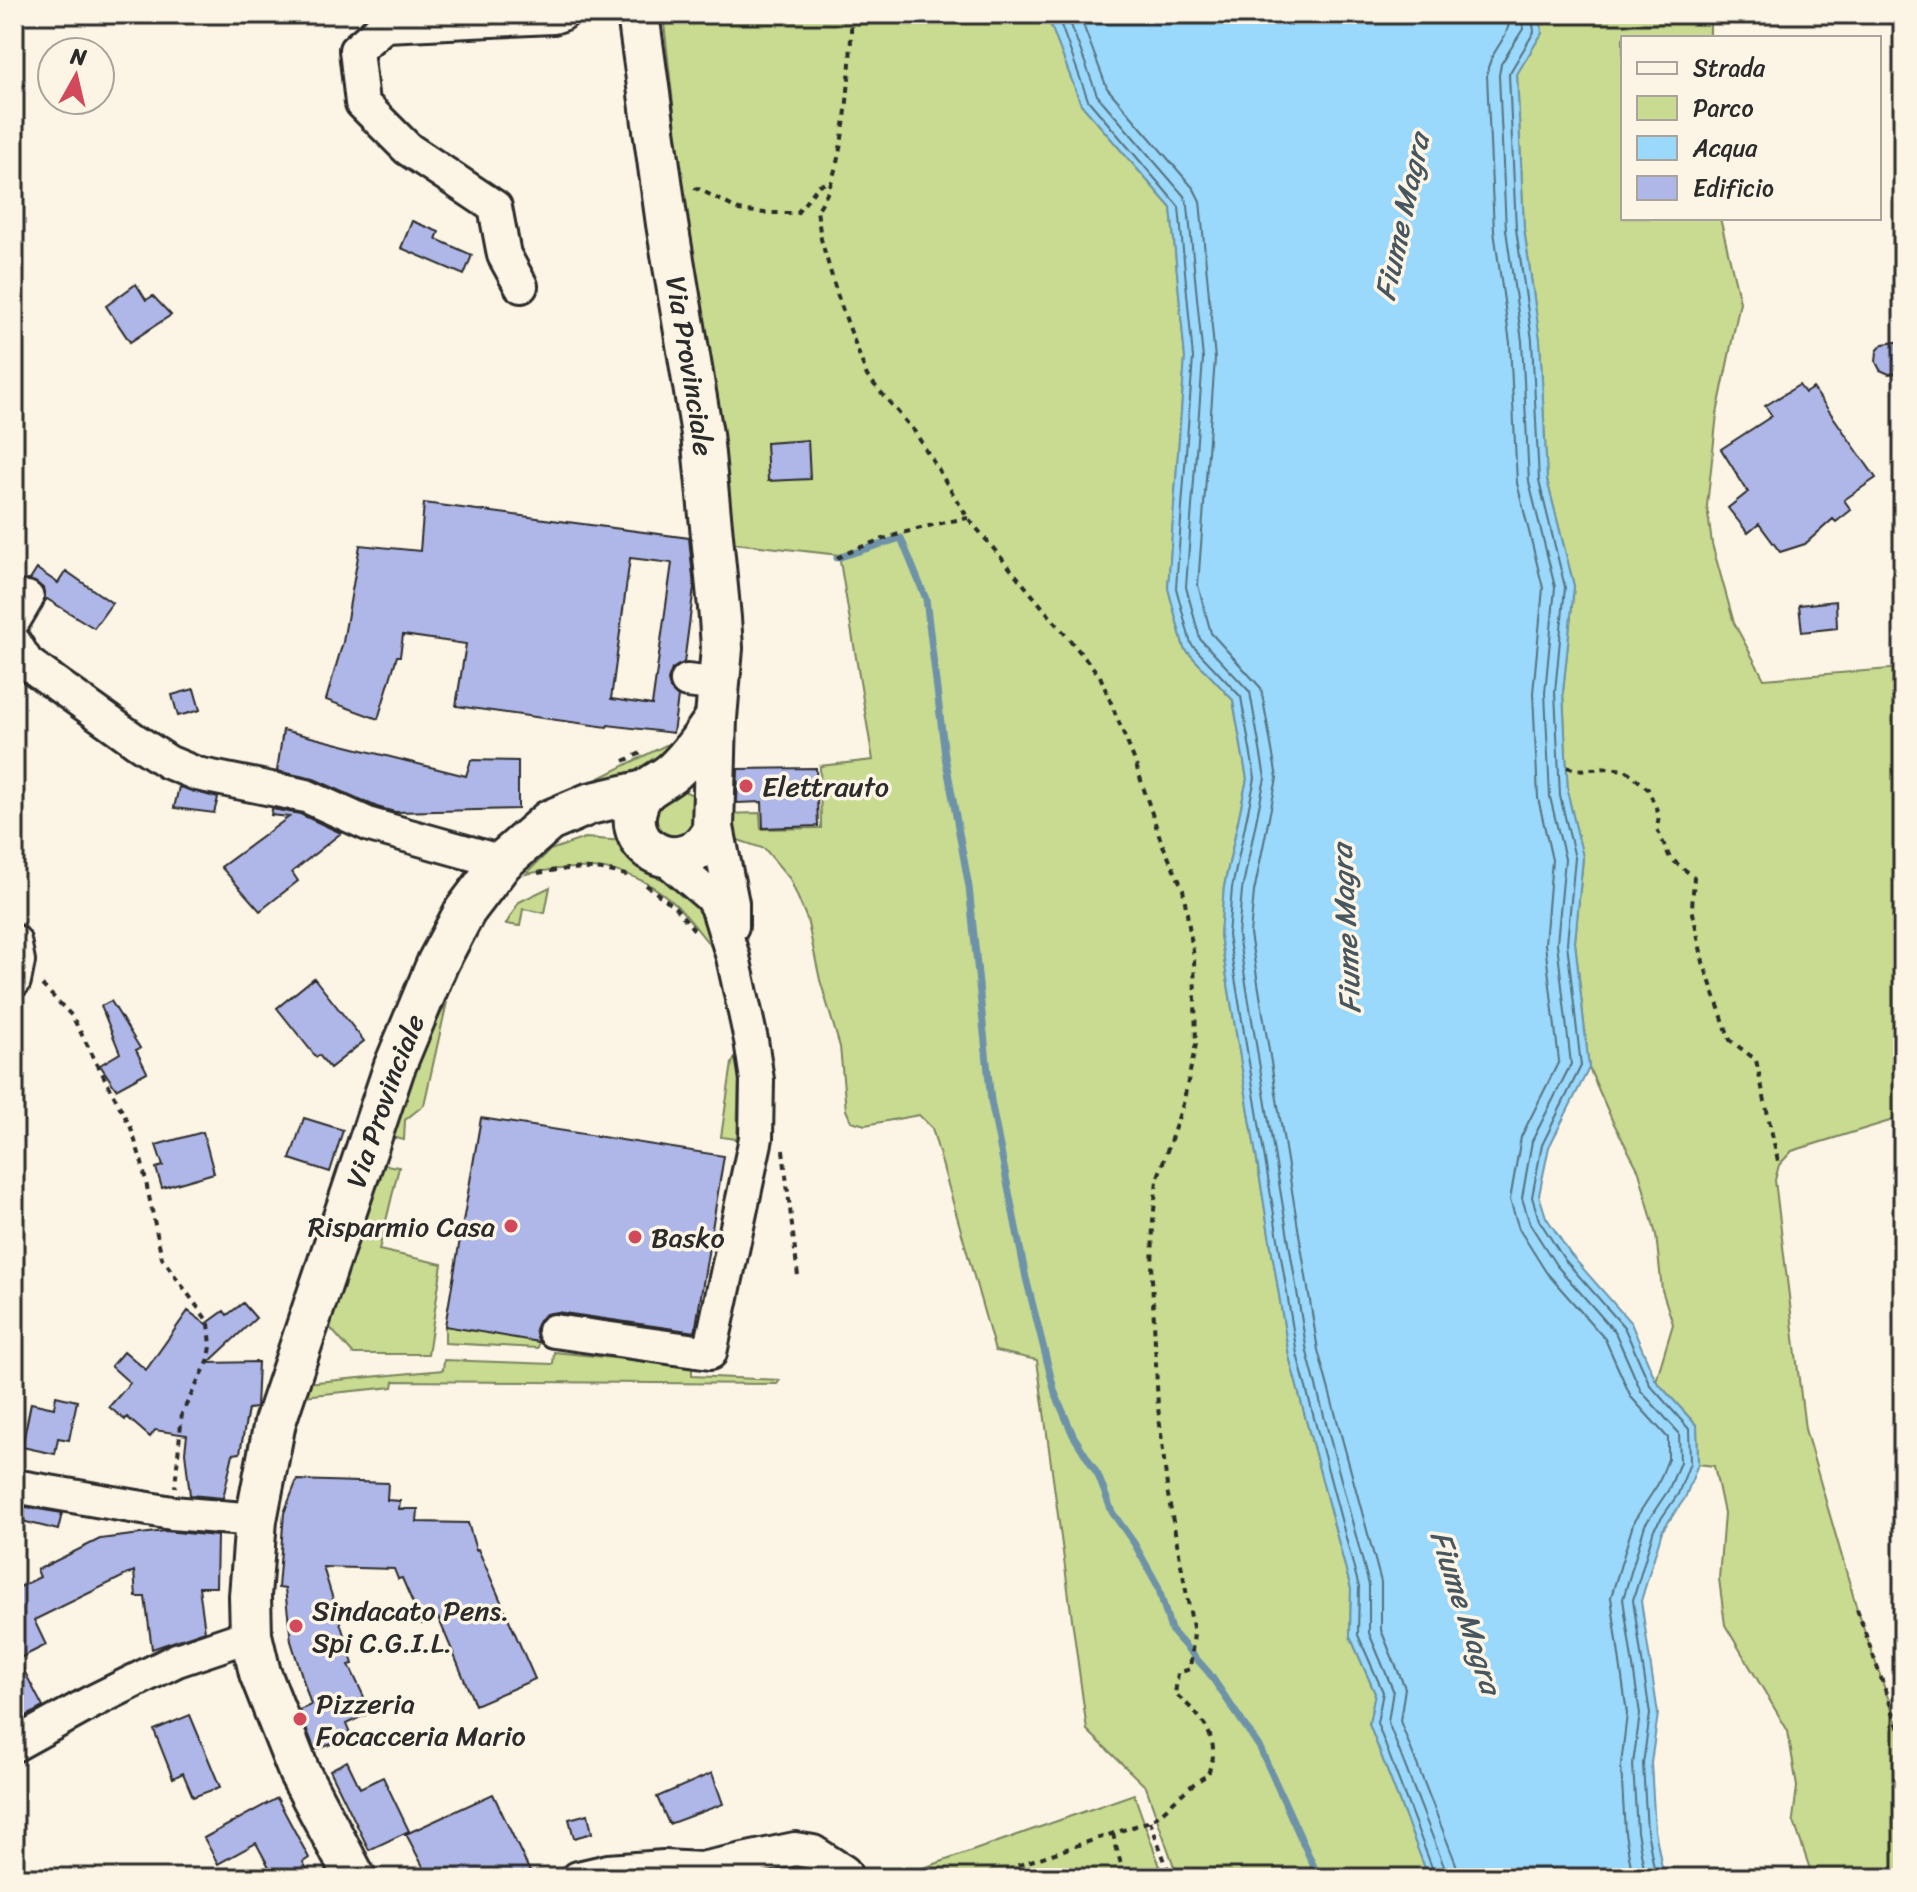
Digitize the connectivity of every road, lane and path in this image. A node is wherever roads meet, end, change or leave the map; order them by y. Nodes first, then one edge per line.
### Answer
1 (608, 14) edge
2 (638, 14) edge
3 (657, 14) edge
4 (851, 14) edge
5 (555, 15) edge
6 (650, 111) junction
7 (832, 182) junction
8 (667, 224) junction
9 (521, 286) dead end
10 (968, 518) junction
11 (837, 558) dead end
12 (14, 642) edge
13 (708, 695) junction
14 (1567, 767) dead end
15 (653, 786) junction
16 (714, 813) junction
17 (651, 845) junction
18 (518, 861) junction
19 (701, 937) dead end
20 (733, 957) junction
21 (15, 961) edge
22 (1779, 1166) dead end
23 (554, 1331) dead end
24 (14, 1486) edge
25 (172, 1513) junction
26 (256, 1520) junction
27 (1857, 1609) dead end
28 (251, 1635) junction
29 (1903, 1741) edge
30 (14, 1745) edge
31 (1150, 1821) junction
32 (1112, 1834) junction
33 (353, 1876) edge
34 (578, 1878) edge
35 (846, 1878) edge
36 (1004, 1878) edge
37 (1120, 1878) edge
38 (1171, 1878) edge

1 - 6 main road
2 - 6 main road, Via Provinciale
3 - 6 main road
4 - 7 path
5 - 9 street
6 - 8 main road, Via Provinciale
7 - 8 path
7 - 10 path
8 - 13 main road, Via Provinciale
10 - 11 path
10 - 31 path
12 - 18 street
13 - 15 main road
13 - 16 main road, Via Provinciale
14 - 22 path
15 - 16 main road
15 - 17 main road
15 - 18 main road
16 - 17 main road, Via Provinciale
16 - 20 street
17 - 18 main road, Via Provinciale
17 - 20 street
18 - 19 path
18 - 26 main road, Via Provinciale
20 - 23 street
21 - 25 path
24 - 25 street
25 - 26 street
26 - 28 main road, Via Provinciale
27 - 29 path
28 - 30 street
28 - 33 main road, Via Provinciale
31 - 32 path
31 - 38 path
32 - 36 path
32 - 37 path
34 - 35 street

